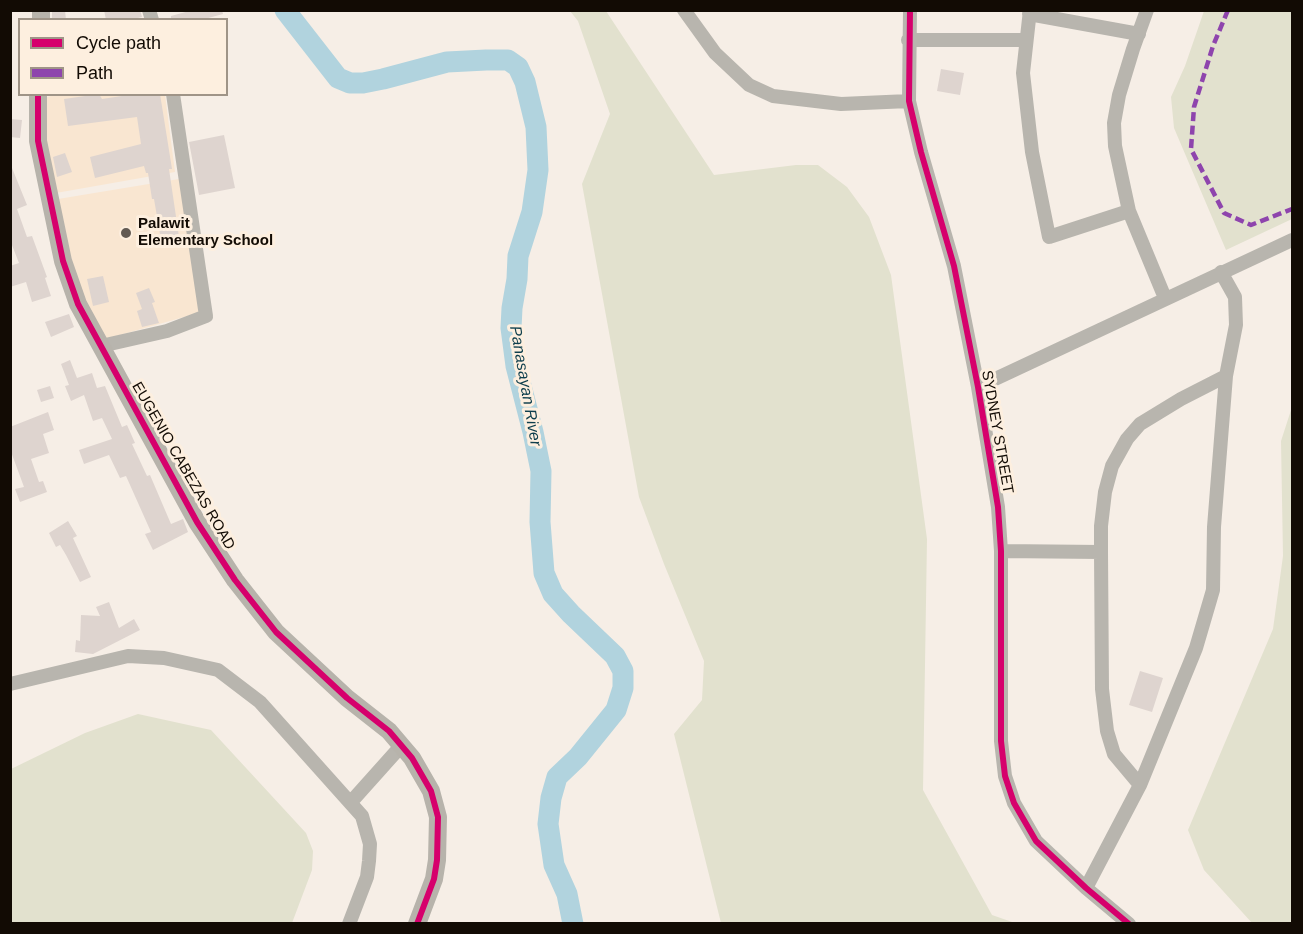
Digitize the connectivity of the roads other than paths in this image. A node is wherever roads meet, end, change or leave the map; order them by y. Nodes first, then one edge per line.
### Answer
1 (684, 10) edge
2 (909, 10) edge
3 (1147, 10) edge
4 (1029, 12) edge
5 (1139, 34) junction
6 (908, 40) junction
7 (1026, 40) junction
8 (38, 96) edge
9 (173, 96) edge
10 (909, 101) junction
11 (1129, 212) junction
12 (1293, 240) edge
13 (1221, 272) junction
14 (1165, 298) junction
15 (101, 346) junction
16 (1226, 376) junction
17 (978, 387) junction
18 (1001, 551) junction
19 (1101, 552) junction
20 (12, 679) edge
21 (402, 745) junction
22 (1140, 785) junction
23 (351, 802) junction
24 (1086, 888) junction
25 (349, 924) edge
26 (417, 924) edge
27 (1129, 924) edge

1 - 10 street
2 - 6 street, SYDNEY STREET
3 - 5 street
4 - 5 street
4 - 7 street
5 - 11 street
6 - 7 street
6 - 10 street, SYDNEY STREET
7 - 11 street
8 - 15 street, EUGENIO CABEZAS ROAD
9 - 15 street
10 - 17 street, SYDNEY STREET
11 - 14 street
12 - 13 street
13 - 14 street
13 - 16 street
14 - 17 street
15 - 21 street, EUGENIO CABEZAS ROAD
16 - 19 street
16 - 22 street
17 - 18 street, SYDNEY STREET
18 - 19 street
18 - 24 street, SYDNEY STREET
19 - 22 street
20 - 23 street
21 - 23 street
21 - 26 street, EUGENIO CABEZAS ROAD
22 - 24 street
23 - 25 street
24 - 27 street, SYDNEY STREET

